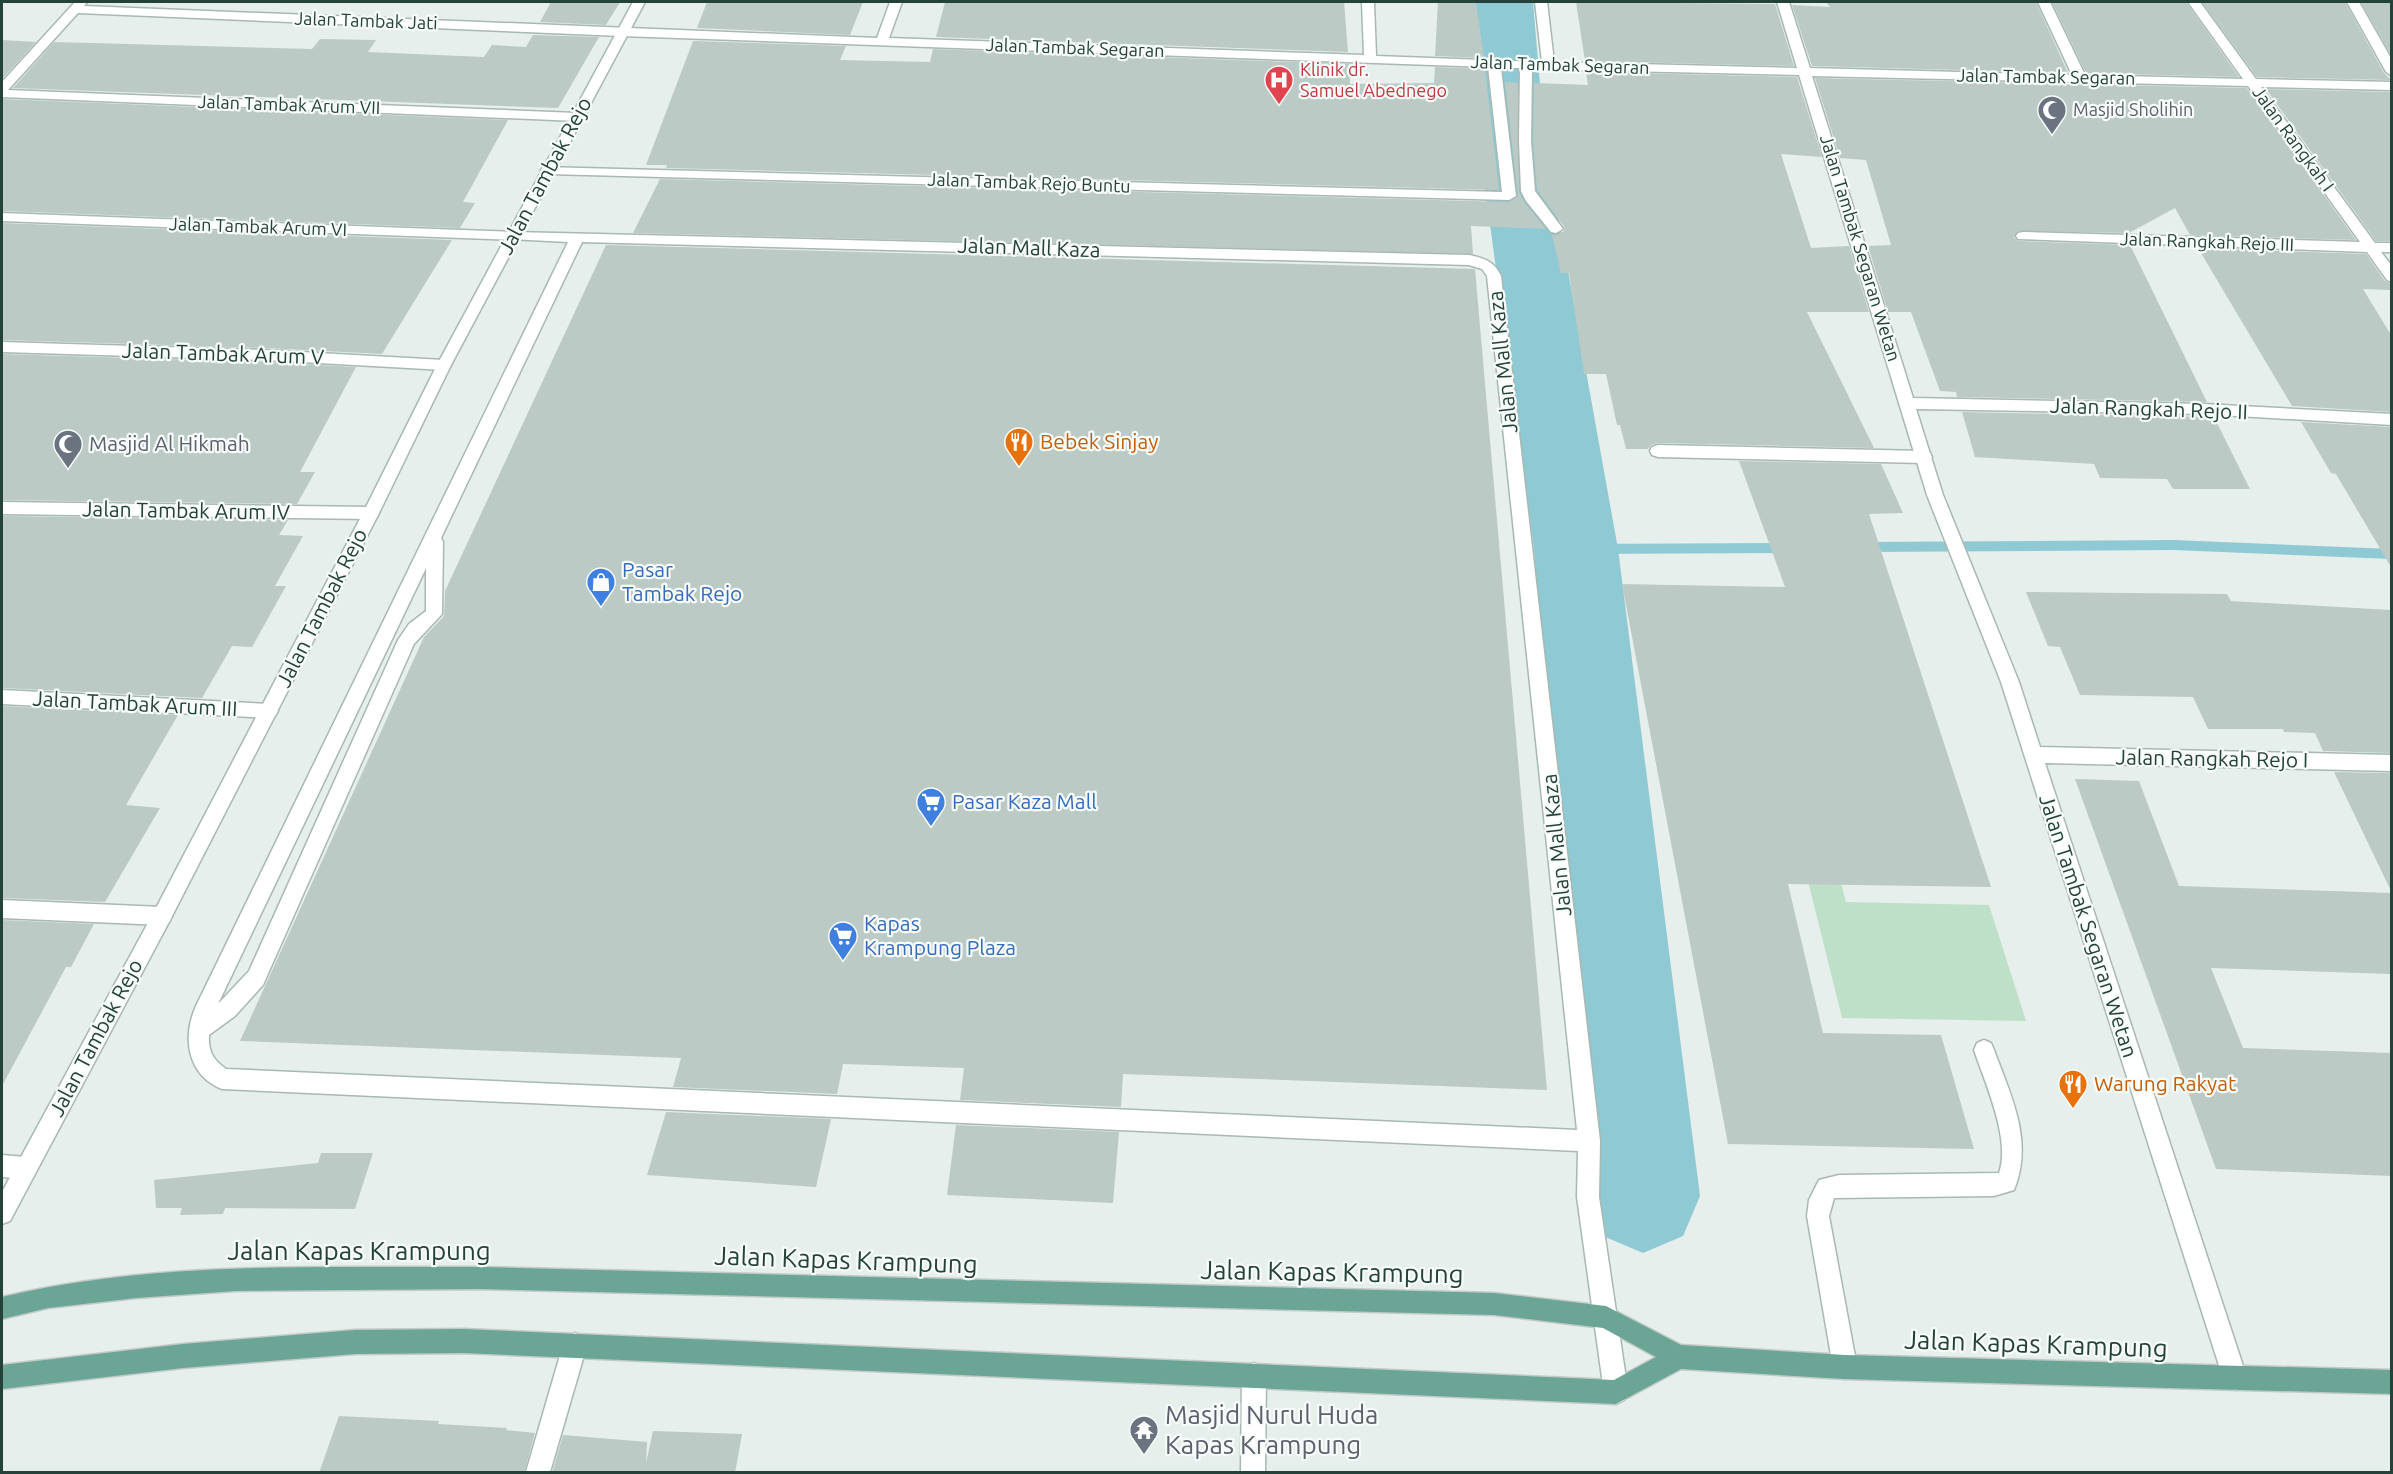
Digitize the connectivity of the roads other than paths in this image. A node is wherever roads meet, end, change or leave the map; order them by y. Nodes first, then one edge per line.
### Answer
1 (639, 2) edge
2 (896, 2) edge
3 (1368, 2) edge
4 (1541, 2) edge
5 (1783, 2) edge
6 (2044, 2) edge
7 (2194, 2) edge
8 (2353, 2) edge
9 (78, 5) edge
10 (621, 32) junction
11 (882, 41) junction
12 (1370, 58) junction
13 (1494, 64) junction
14 (1526, 65) junction
15 (1548, 65) junction
16 (1805, 71) junction
17 (2391, 72) edge
18 (2080, 78) junction
19 (2253, 82) junction
20 (2391, 86) edge
21 (2, 89) edge
22 (2, 93) edge
23 (577, 117) junction
24 (548, 170) junction
25 (2, 217) edge
26 (1556, 229) dead end
27 (514, 236) junction
28 (578, 236) junction
29 (2023, 236) dead end
30 (2370, 247) junction
31 (2391, 248) edge
32 (2391, 277) edge
33 (2, 347) edge
34 (444, 365) junction
35 (1907, 403) junction
36 (2391, 420) edge
37 (1658, 452) dead end
38 (1924, 457) junction
39 (2, 508) edge
40 (371, 513) junction
41 (435, 537) junction
42 (2, 697) edge
43 (269, 711) junction
44 (2033, 755) junction
45 (2391, 763) edge
46 (2, 909) edge
47 (162, 916) junction
48 (198, 1031) junction
49 (1984, 1050) dead end
50 (1590, 1141) junction
51 (2, 1166) edge
52 (26, 1168) junction
53 (2, 1213) edge
54 (2, 1308) edge
55 (1606, 1317) junction
56 (574, 1345) junction
57 (1680, 1357) junction
58 (1845, 1367) junction
59 (1254, 1375) junction
60 (2, 1377) edge
61 (2235, 1378) junction
62 (2391, 1382) edge
63 (1616, 1392) junction
64 (538, 1473) edge
65 (1253, 1473) edge

1 - 10 street, Jalan Tambak Rejo
2 - 11 street
3 - 12 street
4 - 15 street
5 - 16 street, Jalan Tambak Segaran Wetan
6 - 18 street
7 - 19 street, Jalan Rangkah I
8 - 17 street
9 - 10 street, Jalan Tambak Jati
9 - 21 street
10 - 11 street, Jalan Tambak Segaran
10 - 23 street, Jalan Tambak Rejo
11 - 12 street, Jalan Tambak Segaran
12 - 13 street, Jalan Tambak Segaran
13 - 14 street, Jalan Tambak Segaran
13 - 24 street, Jalan Tambak Rejo Buntu
14 - 15 street, Jalan Tambak Segaran
14 - 26 street
15 - 16 street, Jalan Tambak Segaran
16 - 18 street, Jalan Tambak Segaran
16 - 35 street, Jalan Tambak Segaran Wetan
18 - 19 street, Jalan Tambak Segaran
19 - 20 street, Jalan Tambak Segaran
19 - 30 street, Jalan Rangkah I
22 - 23 street, Jalan Tambak Arum VII
23 - 24 street, Jalan Tambak Rejo
24 - 27 street, Jalan Tambak Rejo
25 - 27 street, Jalan Tambak Arum VI
27 - 28 street, Jalan Mall Kaza
27 - 34 street, Jalan Tambak Rejo
28 - 41 street
28 - 50 street, Jalan Mall Kaza
29 - 30 street, Jalan Rangkah Rejo III
30 - 31 street, Jalan Rangkah Rejo III
30 - 32 street, Jalan Rangkah I
33 - 34 street, Jalan Tambak Arum V
34 - 40 street, Jalan Tambak Rejo
35 - 36 street, Jalan Rangkah Rejo II
35 - 38 street, Jalan Tambak Segaran Wetan
37 - 38 street
38 - 44 street, Jalan Tambak Segaran Wetan
39 - 40 street, Jalan Tambak Arum IV
40 - 43 street, Jalan Tambak Rejo
41 - 48 street
41 - 48 street
42 - 43 street, Jalan Tambak Arum III
43 - 47 street, Jalan Tambak Rejo
44 - 45 street, Jalan Rangkah Rejo I
44 - 61 street, Jalan Tambak Segaran Wetan
46 - 47 street
47 - 52 street, Jalan Tambak Rejo
48 - 50 street
49 - 58 street
50 - 55 street, Jalan Mall Kaza
51 - 52 street
52 - 53 street, Jalan Tambak Rejo
54 - 55 main road, Jalan Kapas Krampung
55 - 57 main road, Jalan Kapas Krampung
55 - 63 street, Jalan Mall Kaza
56 - 59 main road
56 - 60 main road
56 - 64 street
57 - 58 main road, Jalan Kapas Krampung
57 - 63 main road
58 - 61 main road, Jalan Kapas Krampung
59 - 63 main road
59 - 65 street
61 - 62 main road, Jalan Kapas Krampung

